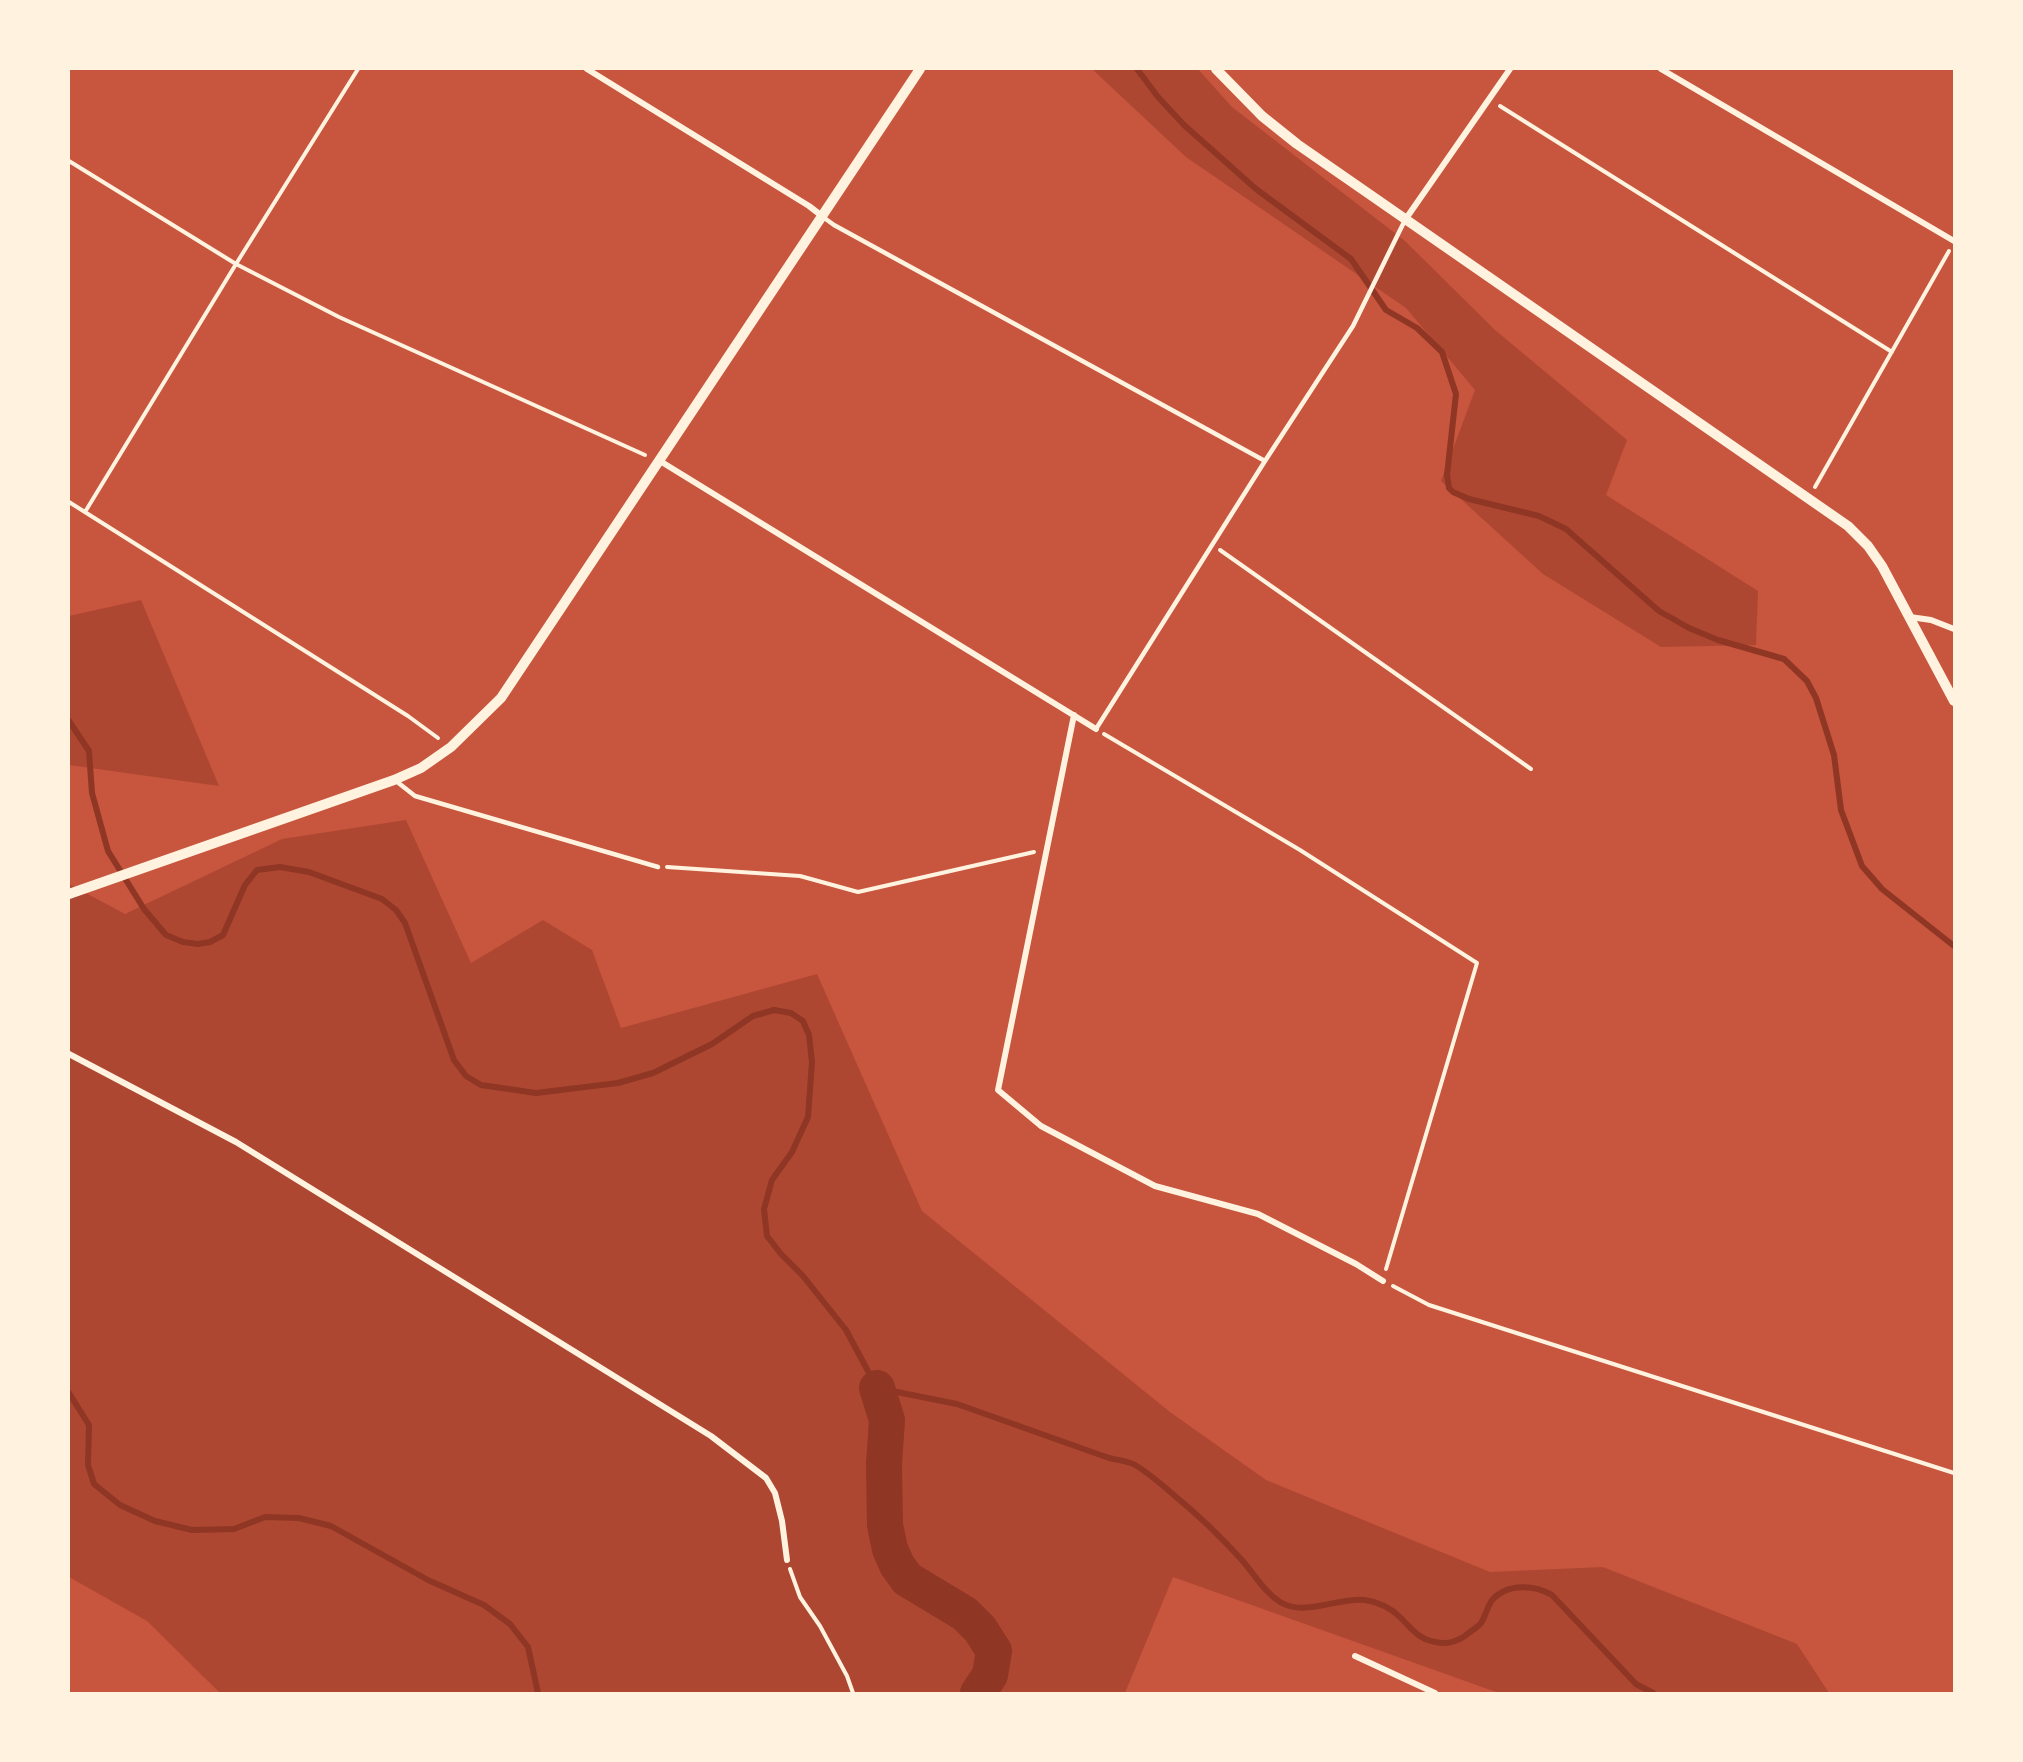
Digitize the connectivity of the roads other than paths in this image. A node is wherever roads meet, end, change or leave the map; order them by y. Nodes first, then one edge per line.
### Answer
1 (587, 69) edge
2 (920, 69) edge
3 (1216, 69) edge
4 (1510, 69) edge
5 (1661, 69) edge
6 (822, 216) junction
7 (1405, 220) junction
8 (1954, 242) edge
9 (660, 461) junction
10 (1265, 461) junction
11 (1910, 617) junction
12 (1954, 629) edge
13 (1954, 701) edge
14 (1074, 715) junction
15 (1096, 729) joint
16 (394, 780) junction
17 (658, 867) road end
18 (69, 894) edge
19 (69, 1054) edge
20 (1383, 1281) road end
21 (787, 1560) road end
22 (1355, 1656) dead end
23 (1435, 1693) edge

1 - 6 street
2 - 6 street
3 - 7 street
4 - 7 street
5 - 8 street
6 - 9 street
6 - 10 lane
7 - 10 lane
7 - 11 street
9 - 14 street
9 - 16 street
10 - 15 lane
11 - 12 street
11 - 13 street
14 - 15 street
14 - 20 street
16 - 17 lane
16 - 18 street
19 - 21 street
22 - 23 street

